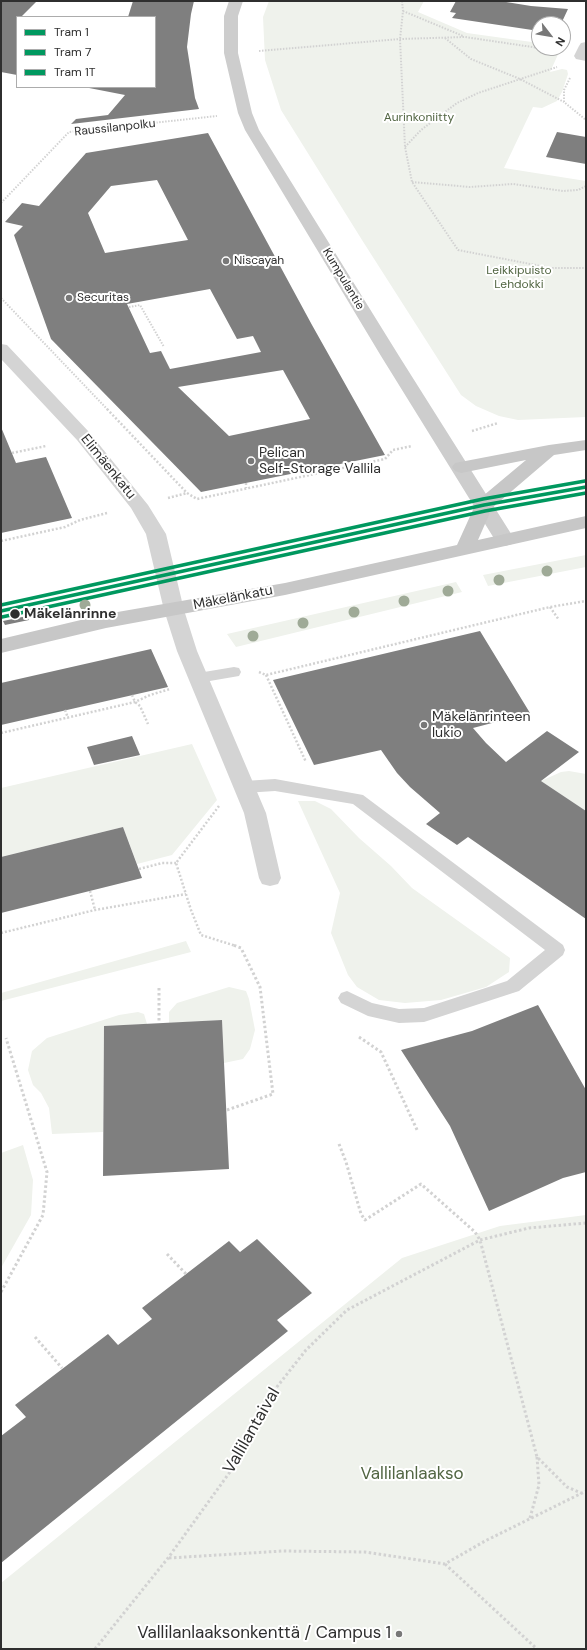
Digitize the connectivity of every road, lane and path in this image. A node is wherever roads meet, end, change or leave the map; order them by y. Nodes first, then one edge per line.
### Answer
1 (236, 1) edge
2 (402, 1) edge
3 (403, 11) junction
4 (465, 37) junction
5 (445, 38) junction
6 (400, 39) junction
7 (531, 47) edge
8 (260, 50) dead end
9 (584, 53) edge
10 (520, 79) junction
11 (564, 102) junction
12 (211, 117) dead end
13 (586, 120) edge
14 (405, 147) junction
15 (412, 182) junction
16 (586, 186) edge
17 (1, 203) edge
18 (586, 268) edge
19 (1, 298) edge
20 (128, 307) dead end
21 (164, 347) dead end
22 (1, 349) edge
23 (586, 445) edge
24 (46, 446) dead end
25 (393, 450) dead end
26 (549, 450) junction
27 (12, 452) dead end
28 (461, 467) junction
29 (246, 482) dead end
30 (246, 488) junction
31 (139, 505) junction
32 (484, 505) junction
33 (586, 522) edge
34 (505, 540) junction
35 (1, 541) edge
36 (465, 548) junction
37 (586, 601) edge
38 (550, 606) junction
39 (174, 610) junction
40 (559, 620) dead end
41 (1, 646) edge
42 (255, 671) dead end
43 (234, 672) dead end
44 (266, 675) junction
45 (198, 678) junction
46 (170, 682) dead end
47 (132, 695) dead end
48 (135, 702) junction
49 (65, 710) dead end
50 (68, 718) junction
51 (148, 724) dead end
52 (1, 733) edge
53 (244, 787) junction
54 (320, 791) junction
55 (222, 800) dead end
56 (176, 863) junction
57 (139, 869) dead end
58 (270, 878) dead end
59 (90, 891) dead end
60 (186, 894) junction
61 (95, 910) junction
62 (1, 933) edge
63 (159, 988) dead end
64 (347, 998) dead end
65 (159, 1023) dead end
66 (358, 1036) dead end
67 (6, 1038) dead end
68 (227, 1110) dead end
69 (418, 1132) dead end
70 (339, 1144) dead end
71 (586, 1223) edge
72 (480, 1240) junction
73 (167, 1254) dead end
74 (186, 1274) dead end
75 (1, 1292) edge
76 (35, 1337) dead end
77 (62, 1368) dead end
78 (537, 1457) junction
79 (586, 1491) edge
80 (581, 1493) junction
81 (530, 1518) junction
82 (168, 1558) junction
83 (445, 1564) junction
84 (95, 1649) edge
85 (537, 1649) edge

1 - 28 main road, Kumpulantie
2 - 3 path
3 - 4 path
3 - 6 path
4 - 5 path
4 - 7 path
5 - 6 path
5 - 10 path
6 - 8 path
6 - 14 path
9 - 10 path
9 - 11 path
10 - 11 path
10 - 14 path
11 - 13 path
12 - 17 path, Raussilanpolku
14 - 15 path
15 - 16 path
15 - 18 path
19 - 30 path
20 - 21 path
22 - 31 street, Elimäenkatu
23 - 26 main road
24 - 27 path
25 - 30 path
26 - 28 main road
26 - 32 main road
28 - 32 main road, Kumpulantie
29 - 30 path
31 - 35 path
31 - 39 street, Elimäenkatu
32 - 34 main road, Kumpulantie
32 - 36 main road
33 - 34 main road, Mäkelänkatu
34 - 36 main road, Mäkelänkatu
36 - 39 main road, Mäkelänkatu
37 - 38 path
38 - 40 path
38 - 44 path
39 - 41 main road, Mäkelänkatu
39 - 45 street
42 - 44 path
43 - 45 lane
44 - 54 path
45 - 53 street
46 - 48 path
47 - 48 path
48 - 50 path
48 - 51 path
49 - 50 path
50 - 52 path
53 - 54 lane
53 - 58 street
54 - 64 lane
55 - 56 path
56 - 57 path
56 - 60 path
59 - 61 path
60 - 61 path
60 - 68 path
61 - 62 path
63 - 65 path
66 - 69 path
67 - 75 path
70 - 72 path
71 - 72 path, Vallilantaival
72 - 78 path
72 - 82 path, Vallilantaival
73 - 74 path
76 - 77 path
78 - 80 path
78 - 81 path
79 - 80 path
80 - 81 path
81 - 83 path
82 - 83 path
82 - 84 path, Vallilantaival
83 - 85 path

